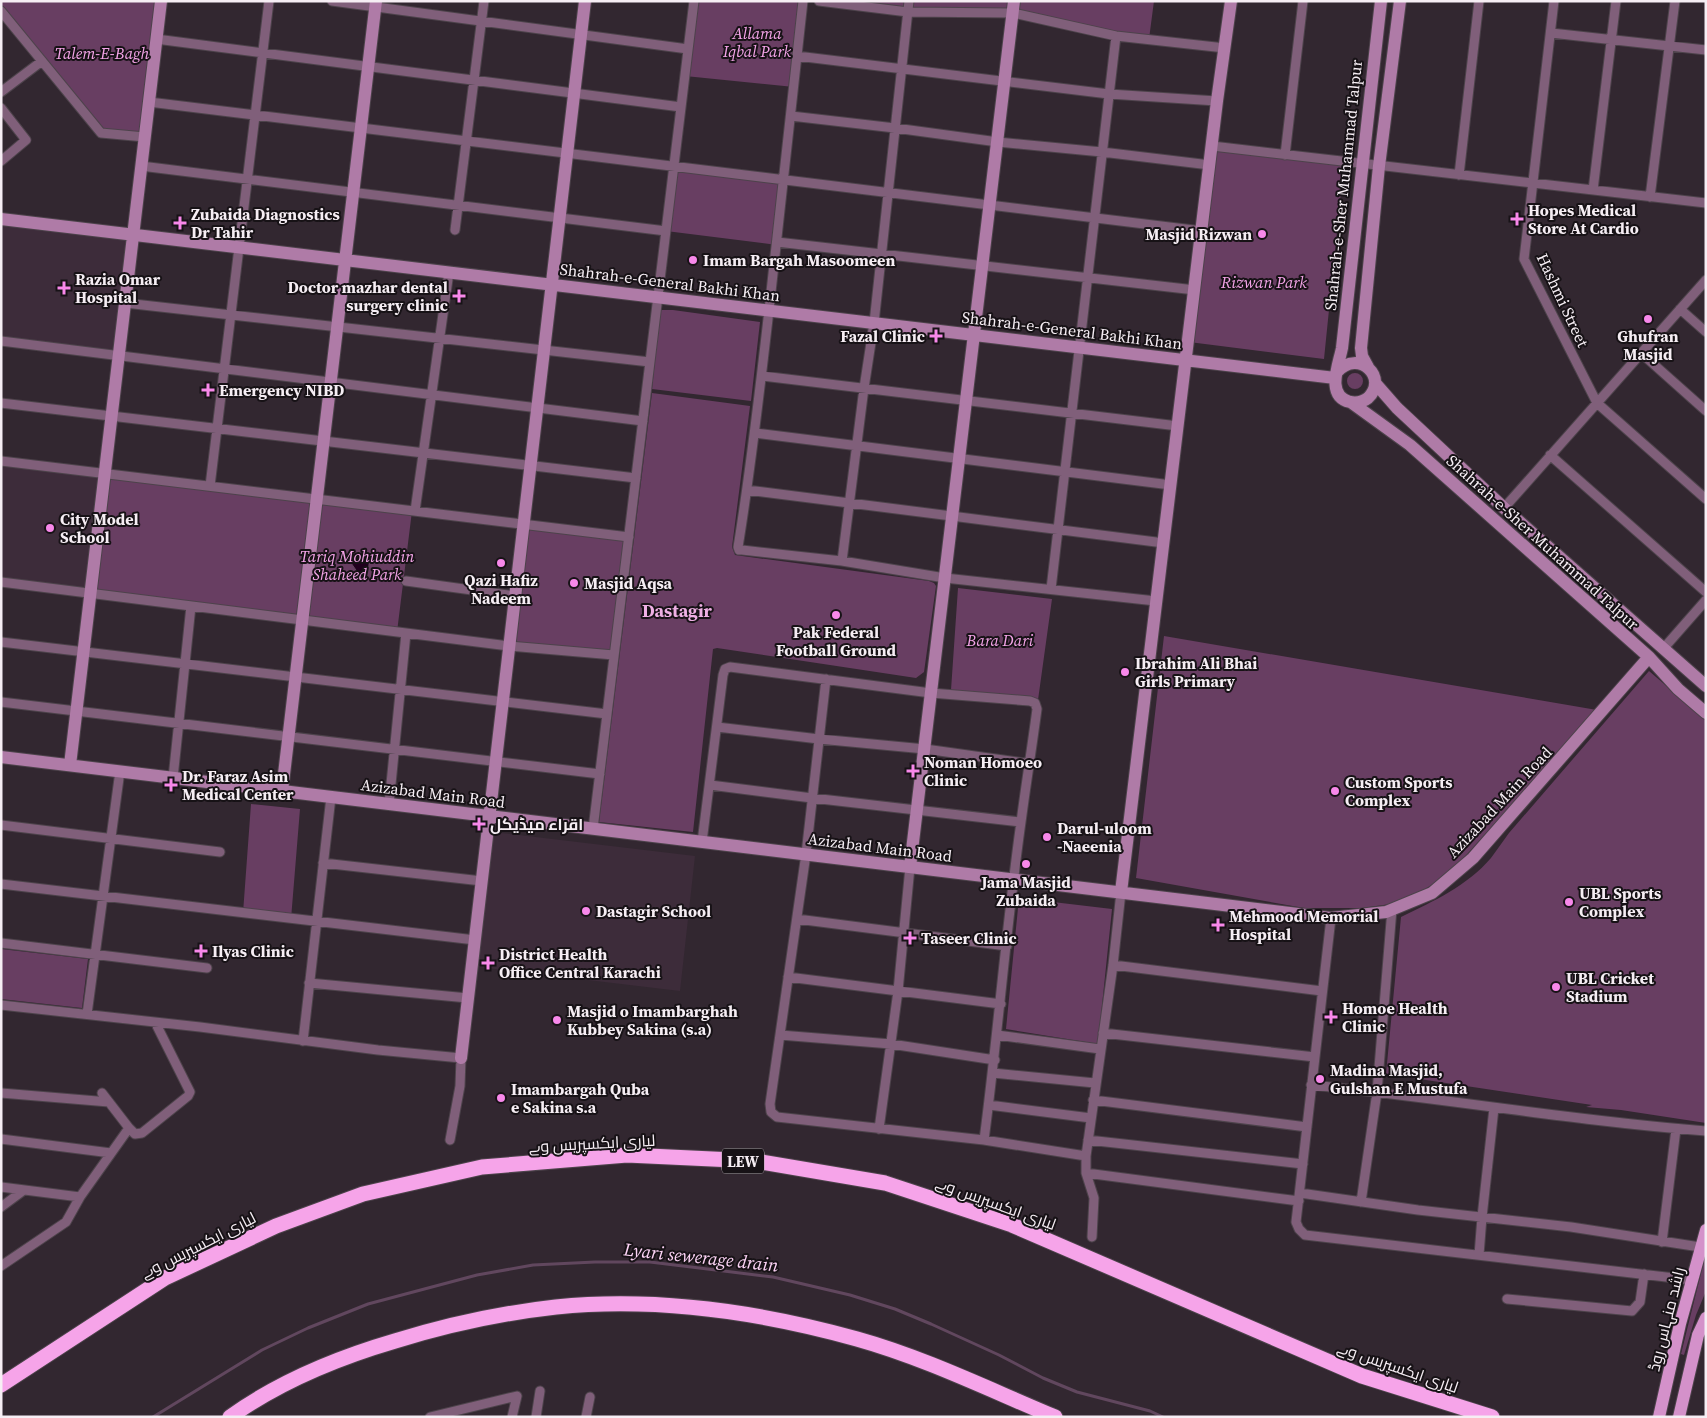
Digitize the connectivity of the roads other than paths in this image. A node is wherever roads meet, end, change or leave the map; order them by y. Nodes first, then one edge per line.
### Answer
1 (160, 1) edge
2 (269, 1) edge
3 (332, 1) edge
4 (484, 1) edge
5 (585, 1) edge
6 (694, 1) edge
7 (803, 1) edge
8 (819, 1) edge
9 (909, 1) edge
10 (1231, 1) edge
11 (1303, 1) edge
12 (1381, 1) edge
13 (1400, 1) edge
14 (1479, 1) edge
15 (1554, 1) edge
16 (1616, 1) edge
17 (1675, 1) edge
18 (375, 4) edge
19 (1014, 7) edge
20 (1, 11) edge
21 (908, 12) junction
22 (481, 21) junction
23 (1550, 33) junction
24 (581, 34) junction
25 (1116, 36) junction
26 (156, 39) junction
27 (1612, 40) junction
28 (1669, 46) junction
29 (1225, 48) junction
30 (688, 49) junction
31 (1706, 50) edge
32 (262, 53) junction
33 (797, 56) junction
34 (42, 61) junction
35 (368, 66) junction
36 (902, 70) junction
37 (474, 80) junction
38 (1005, 81) junction
39 (1, 92) edge
40 (574, 93) junction
41 (1109, 94) junction
42 (1217, 101) junction
43 (149, 102) junction
44 (681, 107) junction
45 (1, 108) edge
46 (255, 115) junction
47 (791, 116) junction
48 (361, 128) junction
49 (895, 128) junction
50 (144, 137) junction
51 (466, 141) junction
52 (998, 142) junction
53 (1212, 146) junction
54 (1102, 152) junction
55 (567, 153) junction
56 (1285, 155) junction
57 (1, 161) edge
58 (1361, 164) junction
59 (1210, 165) junction
60 (141, 166) junction
61 (674, 166) junction
62 (1379, 166) junction
63 (1459, 175) junction
64 (248, 179) junction
65 (785, 180) junction
66 (1533, 183) junction
67 (1593, 190) junction
68 (353, 192) junction
69 (888, 193) junction
70 (1650, 197) junction
71 (1706, 203) edge
72 (458, 205) junction
73 (990, 205) junction
74 (560, 218) junction
75 (1094, 218) junction
76 (1, 220) edge
77 (454, 230) dead end
78 (666, 231) junction
79 (1202, 231) junction
80 (133, 235) junction
81 (777, 242) junction
82 (239, 248) junction
83 (882, 254) junction
84 (345, 260) junction
85 (983, 265) junction
86 (449, 272) junction
87 (1088, 279) junction
88 (1706, 280) edge
89 (552, 285) junction
90 (1195, 290) junction
91 (658, 297) junction
92 (125, 303) junction
93 (1680, 309) junction
94 (769, 311) junction
95 (231, 315) junction
96 (874, 323) junction
97 (337, 327) junction
98 (1706, 332) edge
99 (975, 335) junction
100 (440, 338) junction
101 (1, 341) edge
102 (1079, 348) junction
103 (544, 350) junction
104 (1641, 353) junction
105 (119, 355) junction
106 (1186, 360) junction
107 (650, 362) junction
108 (1368, 367) junction
109 (225, 368) junction
110 (1336, 375) junction
111 (762, 376) junction
112 (330, 382) junction
113 (1376, 384) junction
114 (864, 388) junction
115 (432, 394) junction
116 (967, 401) junction
117 (1, 403) edge
118 (1352, 403) junction
119 (1596, 403) junction
120 (537, 408) junction
121 (1706, 411) edge
122 (1072, 413) junction
123 (111, 416) junction
124 (643, 421) junction
125 (1178, 426) junction
126 (218, 429) junction
127 (755, 433) junction
128 (323, 441) junction
129 (856, 446) junction
130 (423, 453) junction
131 (1550, 455) junction
132 (960, 459) junction
133 (1, 461) edge
134 (530, 466) junction
135 (1065, 472) junction
136 (105, 474) junction
137 (636, 478) junction
138 (1171, 485) junction
139 (210, 486) junction
140 (747, 490) junction
141 (316, 499) junction
142 (1706, 499) edge
143 (848, 502) junction
144 (1504, 508) junction
145 (415, 511) junction
146 (953, 516) junction
147 (524, 524) junction
148 (1058, 529) junction
149 (629, 537) junction
150 (1164, 543) junction
151 (842, 561) junction
152 (945, 578) junction
153 (406, 581) dead end
154 (1, 582) edge
155 (1051, 589) junction
156 (1706, 592) edge
157 (90, 594) junction
158 (515, 596) junction
159 (1706, 600) edge
160 (1156, 601) junction
161 (191, 606) junction
162 (302, 620) junction
163 (406, 633) junction
164 (1, 642) edge
165 (509, 646) junction
166 (1663, 649) junction
167 (84, 652) junction
168 (614, 655) junction
169 (1649, 657) junction
170 (185, 664) junction
171 (295, 678) junction
172 (826, 679) junction
173 (1706, 686) edge
174 (400, 690) junction
175 (931, 693) junction
176 (1, 702) edge
177 (503, 702) junction
178 (76, 711) junction
179 (1706, 713) edge
180 (607, 714) junction
181 (179, 723) junction
182 (718, 726) junction
183 (288, 736) junction
184 (819, 739) junction
185 (395, 749) junction
186 (925, 749) junction
187 (1, 757) edge
188 (496, 761) junction
189 (1031, 764) junction
190 (70, 766) junction
191 (120, 772) junction
192 (600, 774) junction
193 (173, 778) junction
194 (710, 785) junction
195 (282, 791) junction
196 (331, 797) junction
197 (812, 798) junction
198 (389, 804) junction
199 (917, 810) junction
200 (489, 816) junction
201 (1021, 822) junction
202 (1, 825) edge
203 (593, 829) junction
204 (110, 839) junction
205 (702, 842) junction
206 (220, 852) dead end
207 (806, 854) junction
208 (323, 863) junction
209 (910, 867) junction
210 (1014, 879) junction
211 (482, 880) junction
212 (1, 884) edge
213 (1120, 892) junction
214 (102, 896) junction
215 (1392, 910) junction
216 (1331, 918) junction
217 (797, 919) junction
218 (317, 922) junction
219 (903, 934) junction
220 (475, 940) junction
221 (1, 943) edge
222 (1007, 946) junction
223 (95, 955) junction
224 (1113, 965) junction
225 (207, 968) dead end
226 (788, 977) junction
227 (309, 983) junction
228 (898, 991) junction
229 (1322, 991) junction
230 (468, 998) junction
231 (1000, 1004) junction
232 (1, 1005) edge
233 (87, 1014) junction
234 (155, 1022) junction
235 (1103, 1033) junction
236 (780, 1035) junction
237 (997, 1035) junction
238 (303, 1041) junction
239 (891, 1044) junction
240 (1100, 1048) junction
241 (1315, 1057) junction
242 (461, 1058) junction
243 (995, 1060) junction
244 (993, 1073) junction
245 (1095, 1083) junction
246 (1311, 1085) junction
247 (1377, 1092) junction
248 (1, 1093) edge
249 (102, 1093) dead end
250 (1093, 1100) junction
251 (109, 1102) junction
252 (988, 1106) junction
253 (1494, 1108) junction
254 (1091, 1118) junction
255 (1307, 1127) junction
256 (129, 1128) junction
257 (879, 1129) junction
258 (1676, 1129) junction
259 (1706, 1132) edge
260 (1, 1140) edge
261 (450, 1140) dead end
262 (984, 1140) junction
263 (1088, 1140) junction
264 (111, 1153) junction
265 (1086, 1156) junction
266 (1303, 1164) junction
267 (1086, 1173) junction
268 (1, 1187) edge
269 (24, 1190) junction
270 (80, 1197) junction
271 (1300, 1197) junction
272 (1361, 1202) junction
273 (1, 1207) edge
274 (1482, 1218) junction
275 (1706, 1230) edge
276 (1092, 1237) dead end
277 (1662, 1242) junction
278 (1700, 1247) junction
279 (1480, 1255) junction
280 (1, 1266) edge
281 (1644, 1274) junction
282 (1692, 1280) junction
283 (1507, 1299) dead end
284 (1706, 1318) edge
285 (1, 1385) edge
286 (540, 1391) dead end
287 (590, 1397) dead end
288 (230, 1417) edge
289 (430, 1417) edge
290 (512, 1417) edge
291 (536, 1417) edge
292 (586, 1417) edge
293 (1055, 1417) edge
294 (1492, 1417) edge
295 (1659, 1417) edge
296 (1679, 1417) edge

1 - 26 street
2 - 32 street
3 - 18 street
4 - 22 street
5 - 24 street
6 - 30 street
7 - 33 street
8 - 21 street
9 - 21 street
10 - 29 street
11 - 56 street
12 - 58 street, Shahrah-e-Sher Muhammad Talpur
13 - 62 street
14 - 63 street
15 - 23 street, Hashmi Street
16 - 27 street
17 - 28 street
18 - 22 street
18 - 35 street
19 - 21 street
19 - 25 street
19 - 38 street
20 - 34 street
21 - 36 street
22 - 24 street
22 - 37 street
23 - 27 street
23 - 66 street, Hashmi Street
24 - 30 street
24 - 40 street
25 - 29 street
25 - 41 street
26 - 32 street
26 - 43 street
27 - 28 street
27 - 67 street
28 - 31 street
28 - 70 street
29 - 42 street
30 - 44 street
32 - 35 street
32 - 46 street
33 - 36 street
33 - 47 street
34 - 39 street
34 - 50 street
35 - 37 street
35 - 48 street
36 - 38 street
36 - 49 street
37 - 40 street
37 - 51 street
38 - 41 street
38 - 52 street
40 - 44 street
40 - 55 street
41 - 42 street
41 - 54 street
42 - 53 street
43 - 46 street
43 - 50 street
44 - 61 street
45 - 57 street
46 - 48 street
46 - 64 street
47 - 49 street
47 - 65 street
48 - 51 street
48 - 68 street
49 - 52 street
49 - 69 street
50 - 60 street
51 - 55 street
51 - 72 street
52 - 54 street
52 - 73 street
53 - 56 street
53 - 59 street
54 - 59 street
54 - 75 street
55 - 61 street
55 - 74 street
56 - 58 street
58 - 62 street
58 - 110 street, Shahrah-e-Sher Muhammad Talpur
59 - 79 street
60 - 64 street
60 - 80 street
61 - 65 street
61 - 78 street
62 - 63 street
62 - 108 street
63 - 66 street
64 - 68 street
64 - 82 street
65 - 69 street
65 - 81 street
66 - 67 street
66 - 119 street, Hashmi Street
67 - 70 street
68 - 72 street
68 - 84 street
69 - 73 street
69 - 83 street
70 - 71 street
72 - 74 street
72 - 77 street
73 - 75 street
73 - 85 street
74 - 78 street
74 - 89 street
75 - 79 street
75 - 87 street
76 - 80 street, Shahrah-e-General Bakhi Khan
78 - 91 street
79 - 90 street
80 - 82 street, Shahrah-e-General Bakhi Khan
80 - 92 street
81 - 83 street
81 - 94 street
82 - 84 street, Shahrah-e-General Bakhi Khan
82 - 95 street
83 - 85 street
83 - 96 street
84 - 86 street, Shahrah-e-General Bakhi Khan
84 - 97 street
85 - 87 street
85 - 99 street
86 - 89 street, Shahrah-e-General Bakhi Khan
86 - 100 street
87 - 90 street
87 - 102 street
88 - 93 street
89 - 91 street, Shahrah-e-General Bakhi Khan
89 - 103 street
90 - 106 street
91 - 94 street, Shahrah-e-General Bakhi Khan
91 - 107 street
92 - 95 street
92 - 105 street
93 - 98 street
93 - 104 street
94 - 96 street, Shahrah-e-General Bakhi Khan
94 - 111 street
95 - 97 street
95 - 109 street
96 - 99 street, Shahrah-e-General Bakhi Khan
96 - 114 street
97 - 100 street
97 - 112 street
99 - 102 street, Shahrah-e-General Bakhi Khan
99 - 116 street
100 - 103 street
100 - 115 street
101 - 105 street
102 - 106 street, Shahrah-e-General Bakhi Khan
102 - 122 street
103 - 107 street
103 - 120 street
104 - 119 street
104 - 121 street
105 - 109 street
105 - 123 street
106 - 110 street, Shahrah-e-General Bakhi Khan
106 - 125 street
107 - 124 street
108 - 110 street
108 - 113 street
109 - 112 street
109 - 126 street
110 - 118 street
111 - 114 street
111 - 127 street
112 - 115 street
112 - 128 street
113 - 118 street
113 - 144 street, Shahrah-e-Sher Muhammad Talpur
114 - 116 street
114 - 129 street
115 - 120 street
115 - 130 street
116 - 122 street
116 - 132 street
117 - 123 street
118 - 169 street, Shahrah-e-Sher Muhammad Talpur
119 - 131 street
119 - 142 street, Hashmi Street
120 - 124 street
120 - 134 street
122 - 125 street
122 - 135 street
123 - 126 street
123 - 136 street
124 - 137 street
125 - 138 street
126 - 128 street
126 - 139 street
127 - 129 street
127 - 140 street
128 - 130 street
128 - 141 street
129 - 132 street
129 - 143 street
130 - 134 street
130 - 145 street
131 - 144 street
131 - 156 street
132 - 135 street
132 - 146 street
133 - 136 street
134 - 137 street
134 - 147 street
135 - 138 street
135 - 148 street
136 - 139 street
136 - 157 street
137 - 149 street
138 - 150 street
139 - 141 street
140 - 143 street
140 - 151 street
141 - 145 street
141 - 162 street
143 - 146 street
143 - 151 street
144 - 166 street, Shahrah-e-Sher Muhammad Talpur
145 - 147 street
146 - 148 street
146 - 152 street
147 - 149 street
147 - 158 street
148 - 150 street
148 - 155 street
149 - 168 street
150 - 160 street
151 - 152 street
152 - 155 street
152 - 175 street
153 - 158 street
154 - 157 street
155 - 160 street
157 - 161 street
157 - 167 street
158 - 165 street
159 - 166 street
160 - 213 street
161 - 162 street
161 - 170 street
162 - 163 street
162 - 171 street
163 - 165 street
163 - 174 street
164 - 167 street
165 - 168 street
165 - 177 street
166 - 173 street, Shahrah-e-Sher Muhammad Talpur
167 - 170 street
167 - 178 street
168 - 180 street
169 - 179 street, Shahrah-e-Sher Muhammad Talpur
169 - 215 street, Azizabad Main Road
170 - 171 street
170 - 181 street
171 - 174 street
171 - 183 street
172 - 175 street
172 - 182 street
172 - 184 street
174 - 177 street
174 - 185 street
175 - 186 street
175 - 189 street
176 - 178 street
177 - 180 street
177 - 188 street
178 - 181 street
178 - 190 street
180 - 192 street
181 - 183 street
181 - 193 street
182 - 184 street
182 - 194 street
183 - 185 street
183 - 195 street
184 - 186 street
184 - 197 street
185 - 188 street
185 - 198 street
186 - 189 street
186 - 199 street
187 - 190 street, Azizabad Main Road
188 - 192 street
188 - 200 street
189 - 201 street
190 - 191 street, Azizabad Main Road
191 - 193 street, Azizabad Main Road
191 - 204 street
192 - 203 street
193 - 195 street, Azizabad Main Road
194 - 197 street
194 - 205 street
195 - 196 street, Azizabad Main Road
196 - 198 street, Azizabad Main Road
196 - 208 street
197 - 199 street
197 - 207 street
198 - 200 street, Azizabad Main Road
199 - 201 street
199 - 209 street
200 - 203 street, Azizabad Main Road
200 - 211 street
201 - 210 street
202 - 204 street
203 - 205 street, Azizabad Main Road
204 - 206 street
204 - 214 street
205 - 207 street, Azizabad Main Road
207 - 209 street, Azizabad Main Road
207 - 217 street
208 - 211 street
208 - 218 street
209 - 210 street, Azizabad Main Road
209 - 219 street
210 - 213 street, Azizabad Main Road
210 - 222 street
211 - 220 street
212 - 214 street
213 - 216 street, Azizabad Main Road
213 - 224 street
214 - 218 street
214 - 223 street
215 - 216 street, Azizabad Main Road
215 - 247 street
216 - 229 street
217 - 219 street
217 - 226 street
218 - 220 street
218 - 227 street
219 - 222 street
219 - 228 street
220 - 230 street
221 - 223 street
222 - 231 street
223 - 225 street
223 - 233 street
224 - 229 street
224 - 235 street
226 - 228 street
226 - 236 street
227 - 230 street
227 - 238 street
228 - 231 street
228 - 239 street
229 - 241 street
230 - 242 street
231 - 237 street
232 - 233 street
233 - 234 street
234 - 238 street
234 - 256 street
235 - 240 street
235 - 241 street
236 - 239 street
236 - 257 street
237 - 240 street
237 - 243 street
238 - 242 street
239 - 243 street
239 - 257 street
240 - 245 street
241 - 246 street
242 - 261 street
243 - 244 street
244 - 245 street
244 - 252 street
245 - 250 street
246 - 247 street
246 - 255 street
247 - 253 street
247 - 272 street
248 - 251 street
249 - 251 street
250 - 254 street
250 - 255 street
251 - 256 street
252 - 254 street
252 - 262 street
253 - 258 street
253 - 274 street
254 - 263 street
255 - 266 street
256 - 264 street
257 - 262 street
258 - 259 street
258 - 277 street
260 - 264 street
262 - 265 street
263 - 265 street
263 - 266 street
264 - 270 street
265 - 267 street
266 - 271 street
267 - 271 street
267 - 276 street
268 - 269 street
269 - 270 street
269 - 273 street
270 - 280 street
271 - 272 street
271 - 279 street
272 - 274 street
274 - 277 street
274 - 279 street
275 - 278 main road, راشد منہاس روڈ
277 - 278 street
278 - 282 main road, راشد منہاس روڈ
279 - 281 street
281 - 282 street
281 - 283 street
282 - 295 main road, راشد منہاس روڈ
284 - 296 main road
285 - 294 highway, لیاری ایکسپریس وے / LEW
286 - 291 street
287 - 292 street
288 - 293 highway
289 - 290 street

